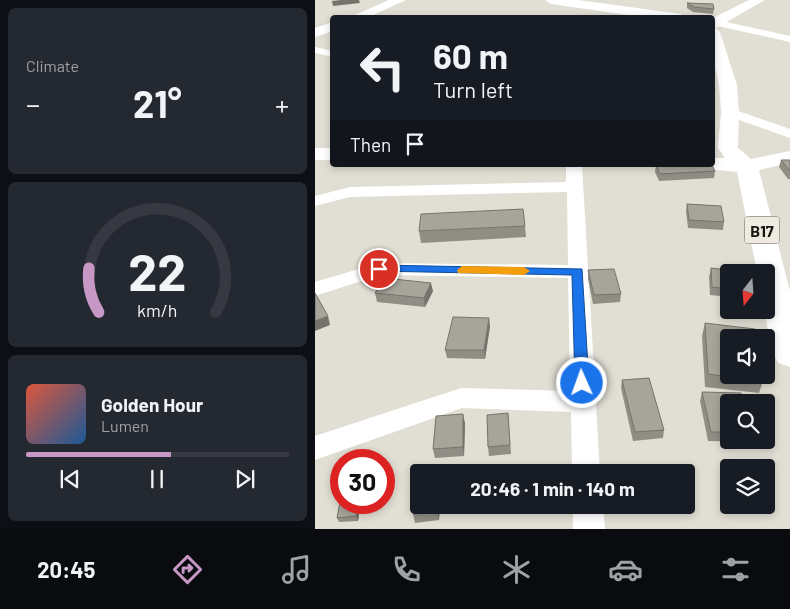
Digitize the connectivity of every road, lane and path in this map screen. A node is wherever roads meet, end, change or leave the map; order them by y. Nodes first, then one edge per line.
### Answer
1 (399, 0) edge
2 (551, 0) edge
3 (759, 0) edge
4 (362, 15) edge
5 (659, 15) edge
6 (715, 24) edge
7 (715, 25) edge
8 (330, 27) edge
9 (315, 33) edge
10 (715, 33) edge
11 (790, 39) edge
12 (315, 50) edge
13 (330, 53) edge
14 (730, 112) junction
15 (790, 134) edge
16 (315, 154) edge
17 (330, 154) edge
18 (790, 157) edge
19 (715, 164) edge
20 (747, 166) junction
21 (574, 167) edge
22 (574, 187) junction
23 (315, 201) edge
24 (577, 272) junction
25 (315, 289) edge
26 (790, 355) edge
27 (583, 402) junction
28 (315, 448) edge
29 (586, 464) edge
30 (588, 514) edge
31 (589, 529) edge

1 - 4 main road
2 - 5 main road
3 - 6 main road
7 - 11 street
8 - 9 main road
10 - 14 main road
12 - 13 street
14 - 15 street
14 - 20 main road
16 - 17 main road
18 - 20 main road
19 - 20 main road
20 - 26 main road, B17
21 - 22 street
22 - 23 street
22 - 24 street
24 - 25 street
24 - 27 street
27 - 28 street
27 - 29 street
30 - 31 street

